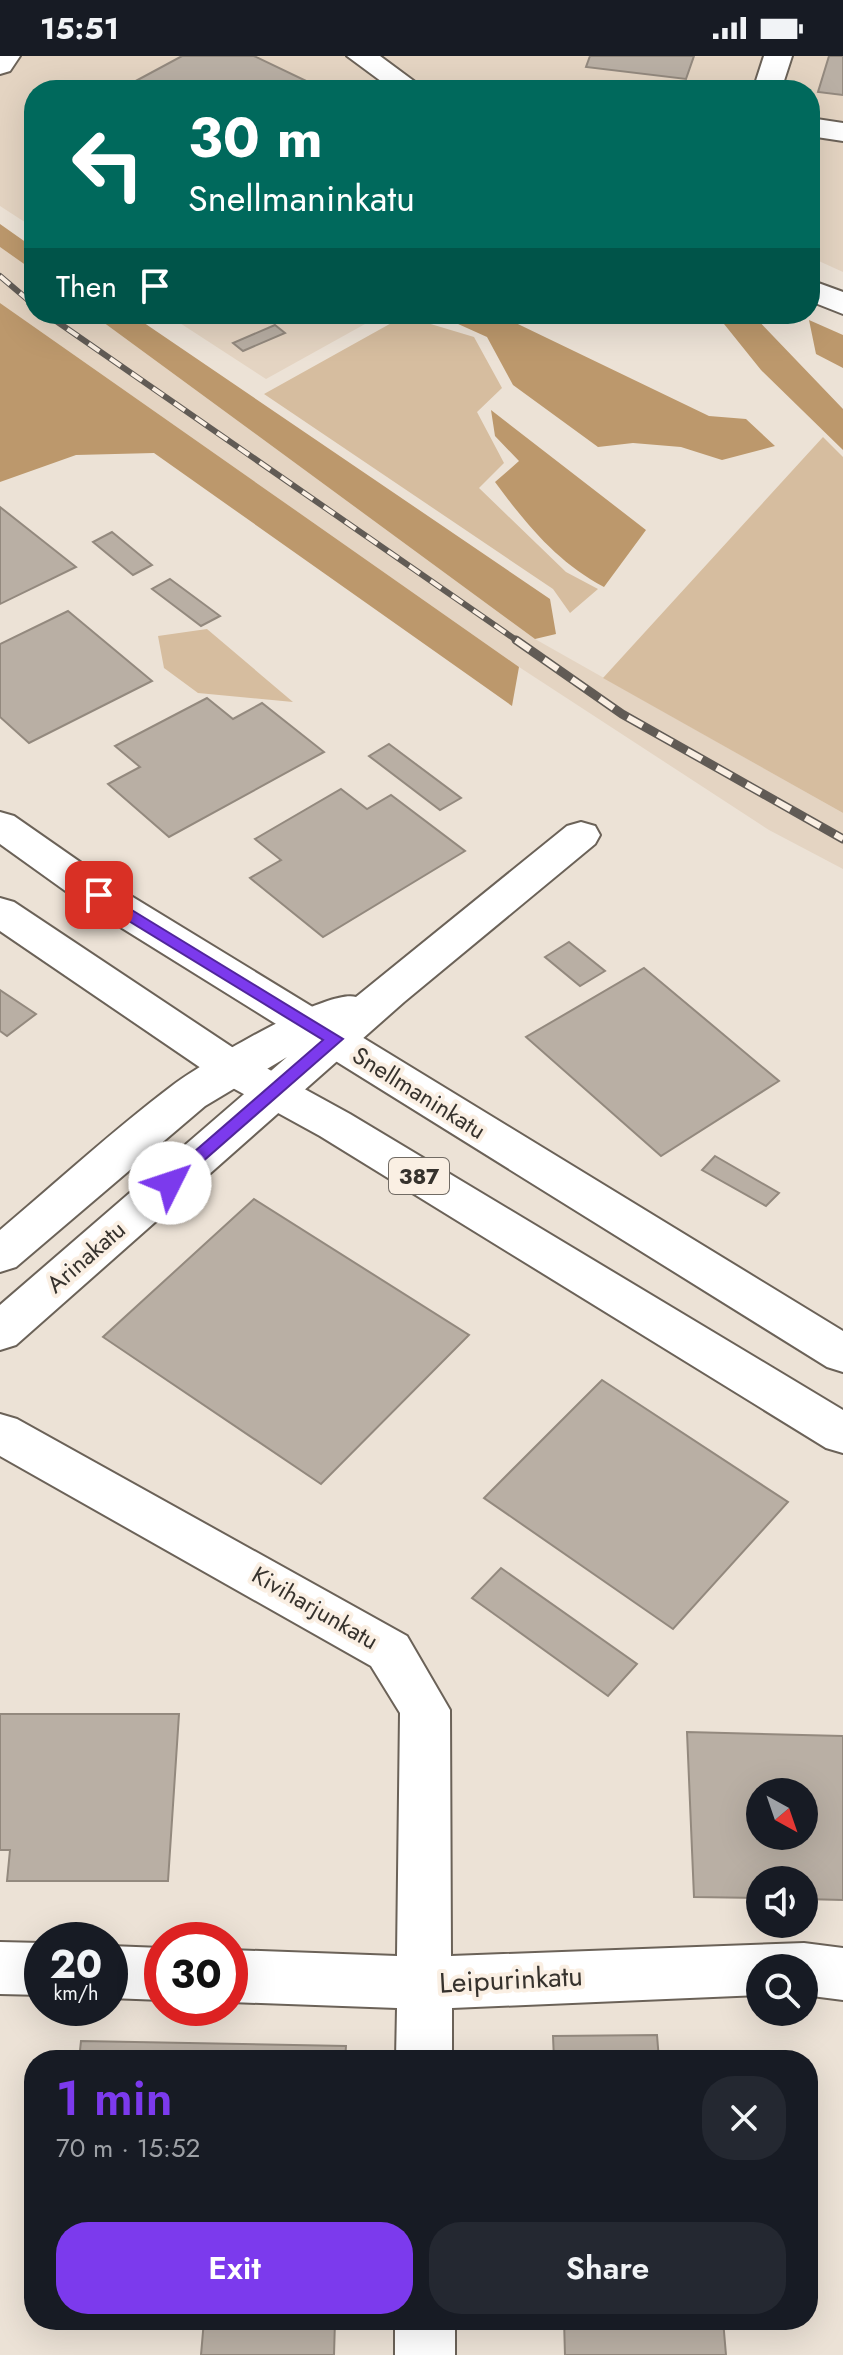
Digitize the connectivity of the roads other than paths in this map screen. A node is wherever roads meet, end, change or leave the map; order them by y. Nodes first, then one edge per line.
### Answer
1 (6, 56) edge
2 (361, 56) edge
3 (778, 56) edge
4 (0, 65) edge
5 (397, 80) edge
6 (770, 80) edge
7 (820, 129) edge
8 (843, 132) edge
9 (820, 294) edge
10 (843, 304) edge
11 (0, 825) edge
12 (581, 835) dead end
13 (0, 912) edge
14 (324, 1031) junction
15 (235, 1070) junction
16 (274, 1092) junction
17 (0, 1255) edge
18 (0, 1332) edge
19 (843, 1354) edge
20 (0, 1433) edge
21 (843, 1434) edge
22 (0, 1968) edge
23 (24, 1969) edge
24 (746, 1970) edge
25 (818, 1971) edge
26 (843, 1974) edge
27 (248, 1977) edge
28 (424, 1983) junction
29 (424, 2050) edge
30 (425, 2330) edge
31 (425, 2355) edge

1 - 4 street
2 - 5 street
3 - 6 street
7 - 8 street
9 - 10 street
11 - 14 street, Snellmaninkatu
12 - 14 street, Arinakatu
13 - 15 street, 387
14 - 15 street, Arinakatu
14 - 16 street, Arinakatu
14 - 19 street, Snellmaninkatu
15 - 16 street, 387
15 - 17 street, Arinakatu
16 - 18 street, Arinakatu
16 - 21 street, 387
20 - 28 street, Kiviharjunkatu
22 - 23 street
24 - 28 street, Leipurinkatu
25 - 26 street
27 - 28 street, Leipurinkatu
28 - 29 street, Kiviharjunkatu
30 - 31 street

